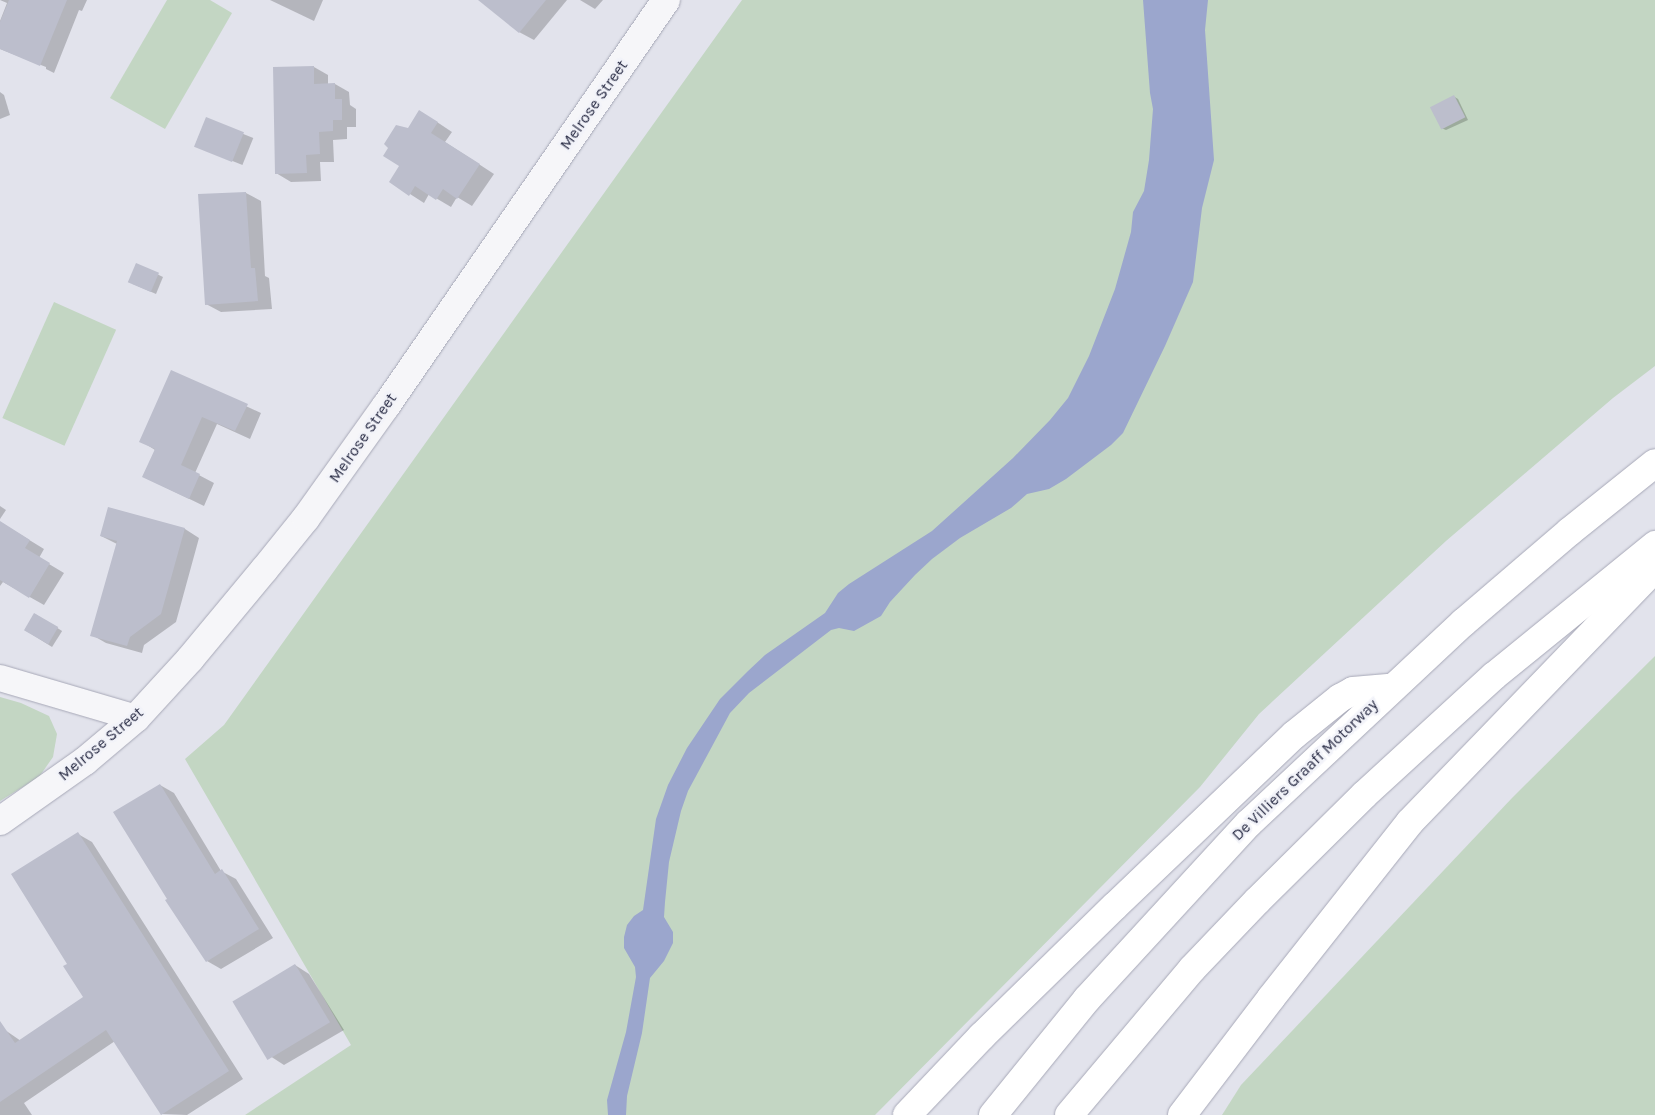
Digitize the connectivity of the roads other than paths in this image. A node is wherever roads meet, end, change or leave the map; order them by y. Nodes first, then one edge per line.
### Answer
1 (666, 0) edge
2 (1655, 463) edge
3 (1655, 544) edge
4 (1655, 568) edge
5 (0, 678) edge
6 (1391, 688) junction
7 (136, 718) junction
8 (0, 821) edge
9 (907, 1115) edge
10 (993, 1115) edge
11 (1069, 1115) edge
12 (1182, 1115) edge

1 - 7 street, Melrose Street
2 - 6 highway, De Villiers Graaff Motorway
3 - 11 highway
4 - 12 highway
5 - 7 street
6 - 9 highway
6 - 10 highway, De Villiers Graaff Motorway
7 - 8 street, Melrose Street

